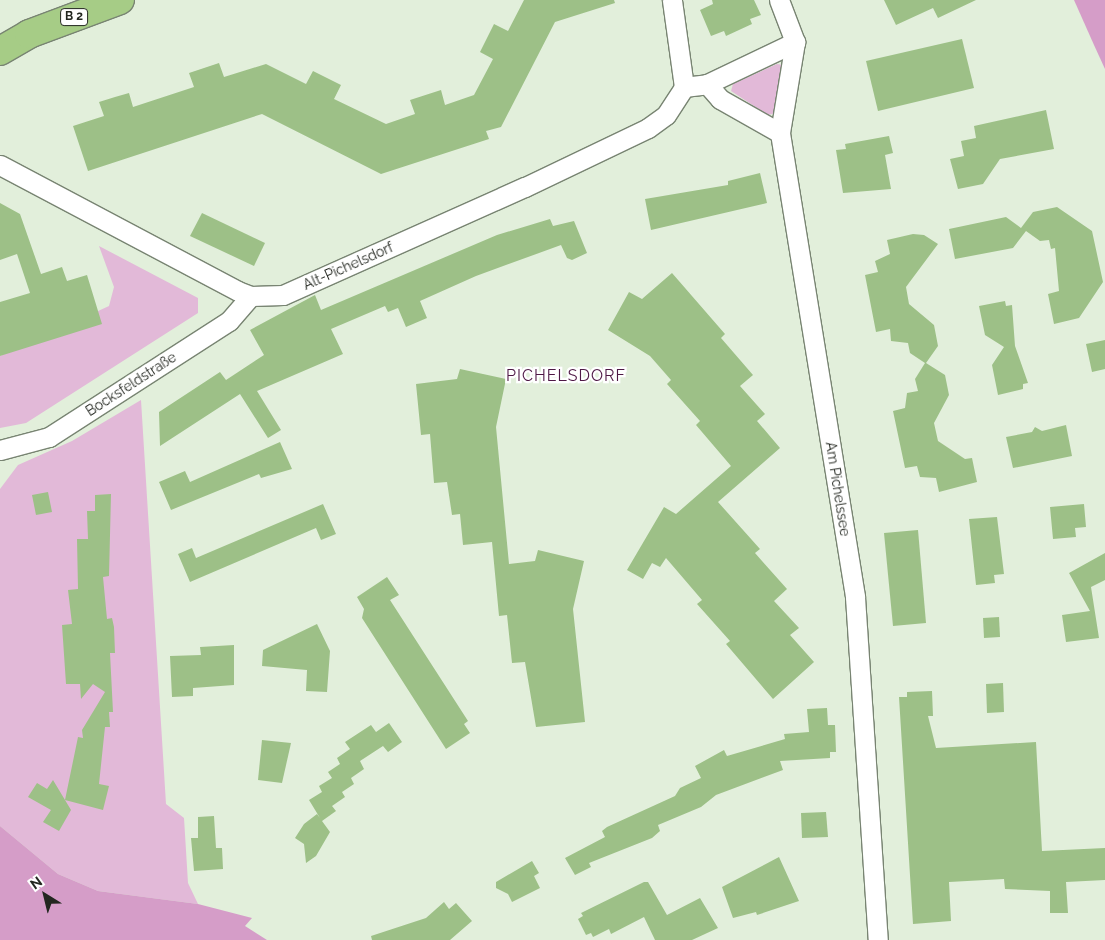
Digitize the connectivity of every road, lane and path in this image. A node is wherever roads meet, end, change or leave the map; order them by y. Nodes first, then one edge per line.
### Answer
1 (120, 0) edge
2 (672, 0) edge
3 (778, 0) edge
4 (0, 34) edge
5 (29, 34) junction
6 (795, 42) junction
7 (0, 51) edge
8 (707, 84) junction
9 (684, 87) junction
10 (780, 133) junction
11 (0, 164) edge
12 (251, 296) junction
13 (0, 450) edge
14 (878, 940) edge

1 - 5 main road, B 2
2 - 9 street
3 - 6 street
4 - 5 main road, B 2
5 - 7 main road, B 2
6 - 8 street
6 - 10 street, Am Pichelssee
8 - 9 street
8 - 10 street
9 - 12 street, Alt-Pichelsdorf
10 - 14 street, Am Pichelssee
11 - 12 street, Alt-Pichelsdorf
12 - 13 street, Bocksfeldstraße

